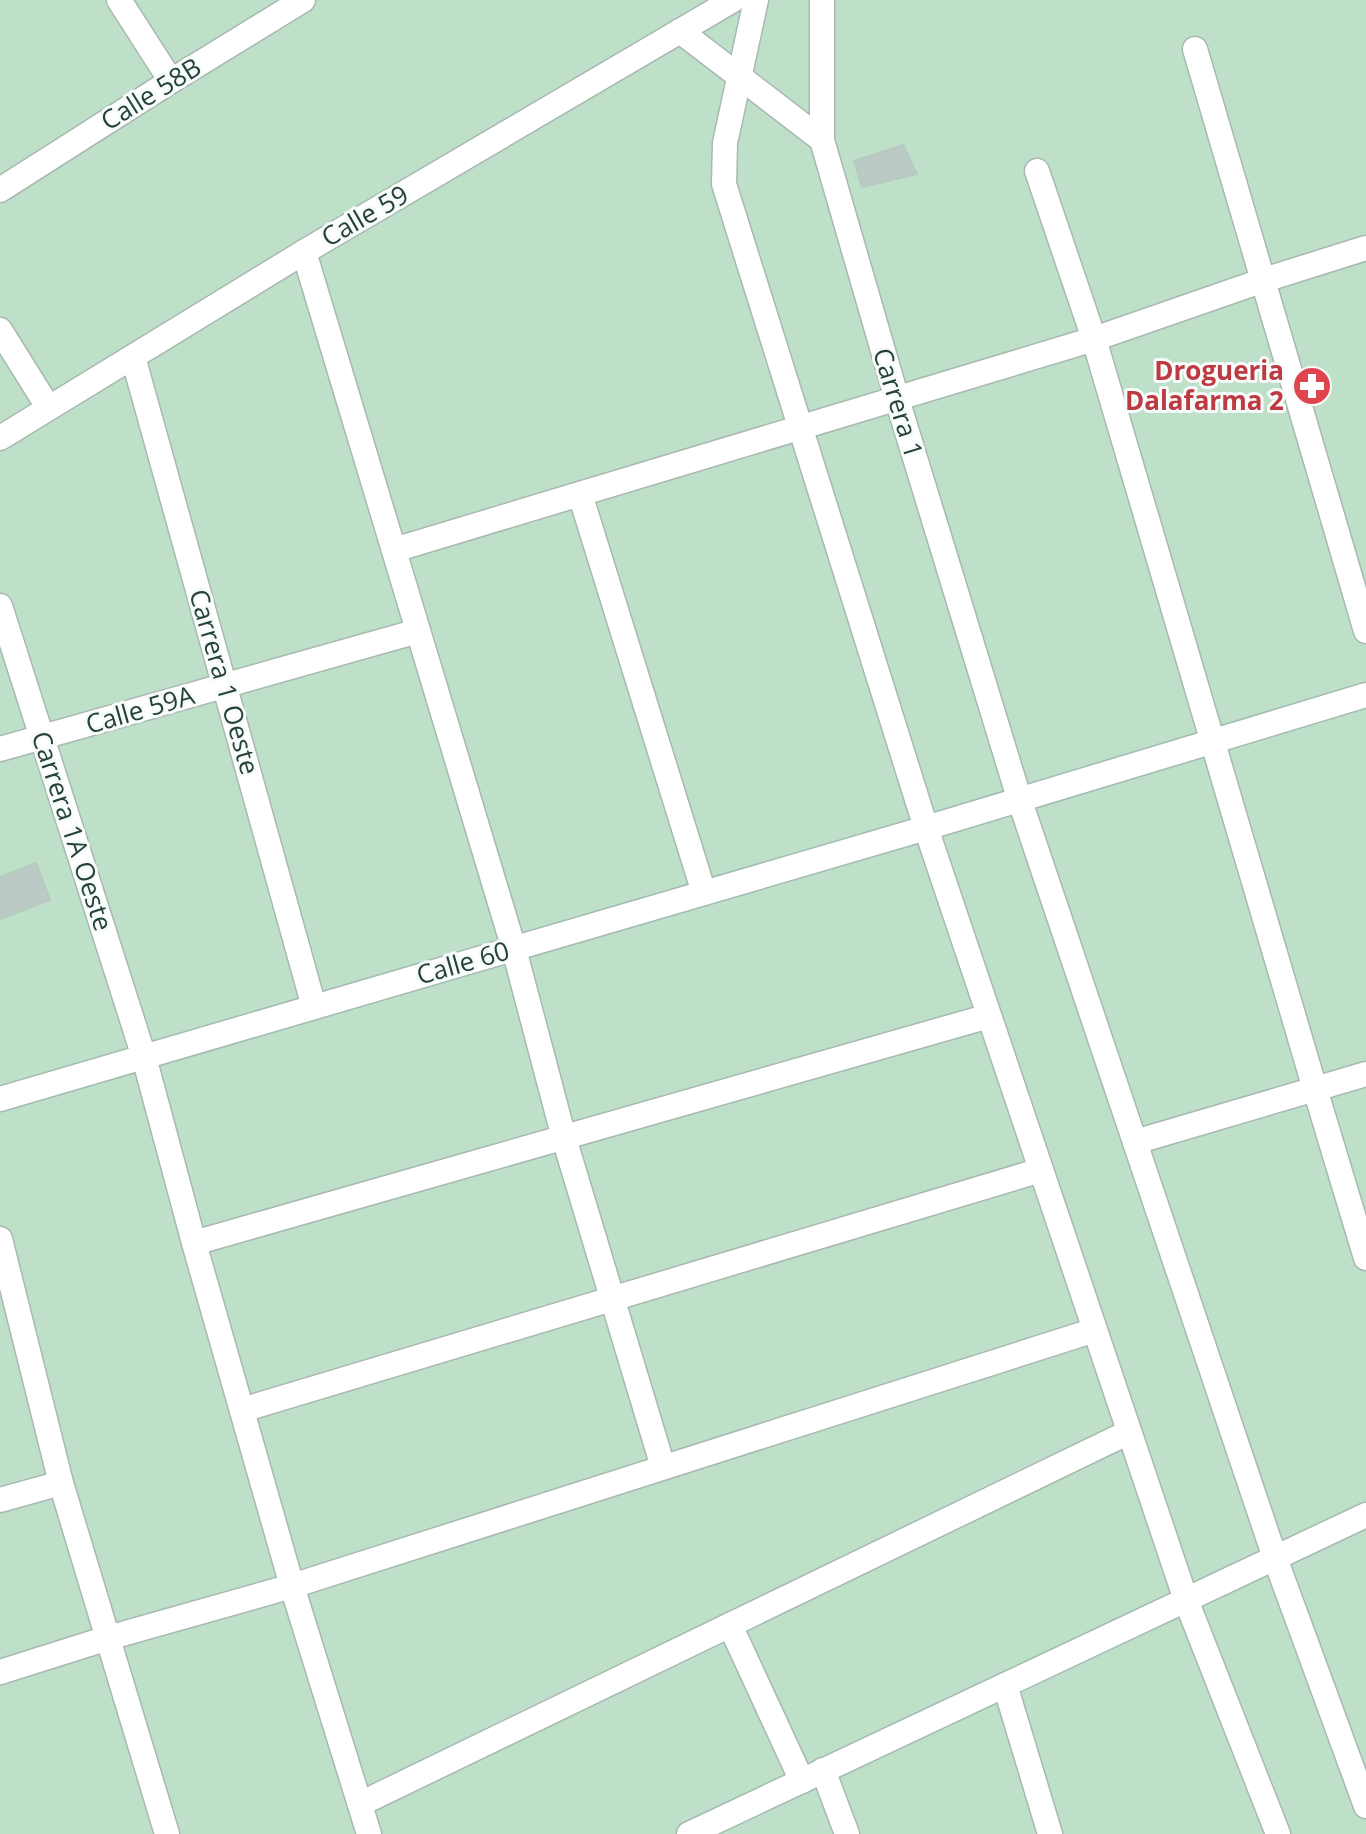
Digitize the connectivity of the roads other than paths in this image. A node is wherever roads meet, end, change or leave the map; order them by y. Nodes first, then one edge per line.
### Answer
1 (119, 0) edge
2 (303, 0) edge
3 (733, 0) edge
4 (756, 0) edge
5 (822, 0) edge
6 (680, 31) junction
7 (1195, 49) dead end
8 (739, 77) junction
9 (171, 81) junction
10 (822, 140) junction
11 (1037, 171) dead end
12 (0, 190) edge
13 (1366, 248) edge
14 (304, 252) junction
15 (1264, 280) junction
16 (0, 330) edge
17 (1094, 339) junction
18 (133, 357) junction
19 (897, 399) junction
20 (48, 407) junction
21 (800, 428) junction
22 (0, 438) edge
23 (580, 494) junction
24 (394, 550) junction
25 (0, 606) edge
26 (418, 631) junction
27 (1366, 631) edge
28 (225, 686) junction
29 (1366, 695) edge
30 (42, 738) junction
31 (1212, 741) junction
32 (0, 749) edge
33 (1019, 798) junction
34 (926, 828) junction
35 (704, 893) junction
36 (514, 949) junction
37 (314, 1007) junction
38 (989, 1016) junction
39 (144, 1057) junction
40 (1366, 1074) edge
41 (1315, 1089) junction
42 (0, 1099) edge
43 (564, 1138) junction
44 (1135, 1142) junction
45 (1041, 1170) junction
46 (0, 1239) edge
47 (194, 1243) junction
48 (1366, 1258) edge
49 (613, 1299) junction
50 (8, 1303) edge
51 (1095, 1330) junction
52 (242, 1410) junction
53 (1129, 1432) junction
54 (663, 1467) junction
55 (61, 1483) junction
56 (0, 1500) edge
57 (1366, 1515) edge
58 (1275, 1558) junction
59 (292, 1586) junction
60 (1186, 1600) junction
61 (730, 1625) junction
62 (108, 1638) junction
63 (0, 1672) edge
64 (1005, 1685) junction
65 (1357, 1756) edge
66 (812, 1776) junction
67 (360, 1804) junction
68 (1366, 1806) edge
69 (167, 1834) edge
70 (369, 1834) edge
71 (689, 1834) edge
72 (847, 1834) edge
73 (1050, 1834) edge
74 (1278, 1834) edge

1 - 9 street
2 - 9 street, Calle 58B
3 - 6 street, Calle 59
4 - 8 street
5 - 10 street, Carrera 1
6 - 8 street
6 - 14 street, Calle 59
7 - 15 street
8 - 10 street
8 - 21 street
9 - 12 street, Calle 58B
10 - 19 street, Carrera 1
11 - 17 street
13 - 15 street
14 - 18 street, Calle 59
14 - 24 street
15 - 17 street
15 - 27 street
16 - 20 street
17 - 19 street
17 - 31 street
18 - 20 street, Calle 59
18 - 28 street, Carrera 1 Oeste
19 - 21 street
19 - 33 street, Carrera 1
20 - 22 street, Calle 59
21 - 23 street
21 - 34 street
23 - 24 street
23 - 35 street
24 - 26 street
25 - 30 street, Carrera 1A Oeste
26 - 28 street, Calle 59A
26 - 36 street
28 - 30 street, Calle 59A
28 - 37 street, Carrera 1 Oeste
29 - 31 street, Calle 60
30 - 32 street, Calle 59A
30 - 39 street, Carrera 1A Oeste
31 - 33 street, Calle 60
31 - 41 street
33 - 34 street, Calle 60
33 - 44 street, Carrera 1
34 - 35 street, Calle 60
34 - 38 street
35 - 36 street, Calle 60
36 - 37 street, Calle 60
36 - 43 street
37 - 39 street, Calle 60
38 - 43 street
38 - 45 street
39 - 42 street, Calle 60
39 - 47 street, Carrera 1A Oeste
40 - 41 street
41 - 44 street
41 - 48 street
43 - 47 street
43 - 49 street
44 - 58 street, Carrera 1
45 - 49 street
45 - 51 street
46 - 50 street
47 - 52 street, Carrera 1A Oeste
49 - 52 street
49 - 54 street
50 - 55 street
51 - 53 street
51 - 54 street
52 - 59 street, Carrera 1A Oeste
53 - 60 street
53 - 61 street
54 - 59 street
55 - 56 street
55 - 62 street
57 - 58 street
58 - 60 street
58 - 65 street, Carrera 1
59 - 62 street
59 - 67 street, Carrera 1A Oeste
60 - 64 street
60 - 74 street
61 - 66 street
61 - 67 street
62 - 63 street
62 - 69 street
64 - 66 street
64 - 73 street
65 - 68 street, Carrera 1
66 - 71 street
66 - 72 street
67 - 70 street, Carrera 1A Oeste

